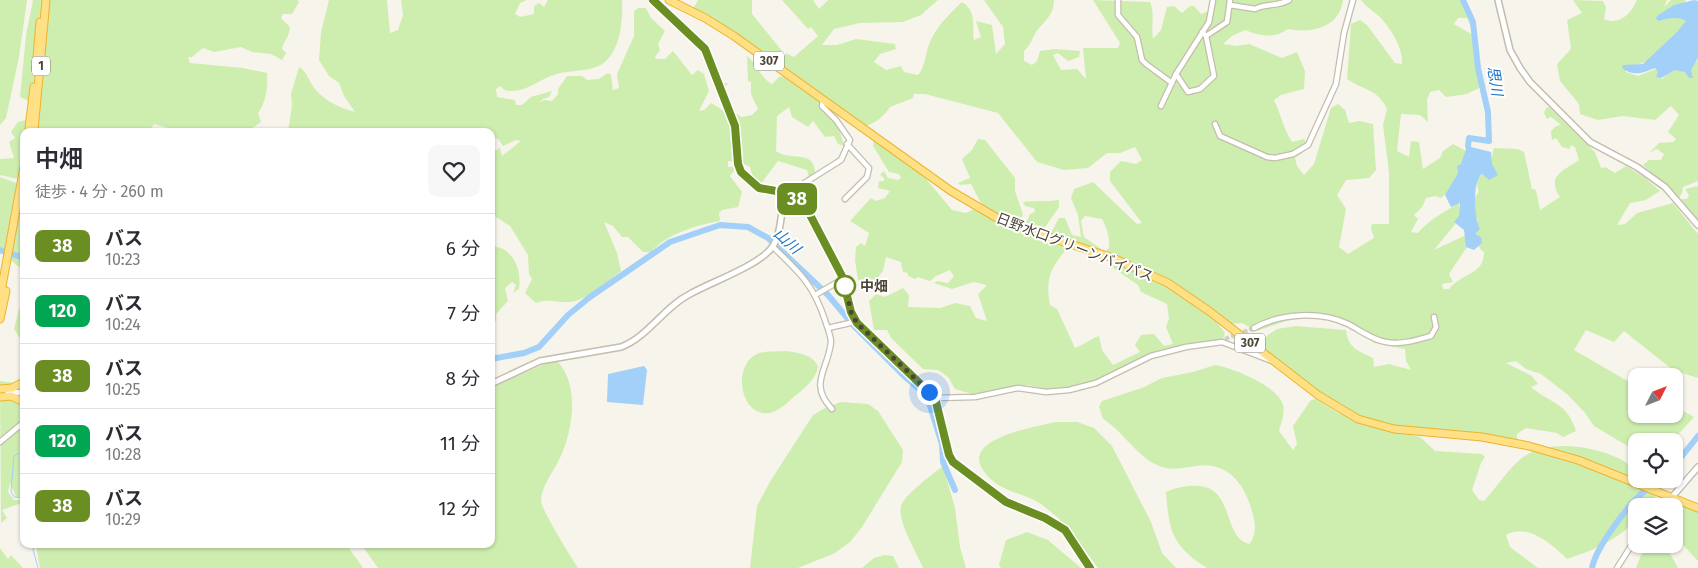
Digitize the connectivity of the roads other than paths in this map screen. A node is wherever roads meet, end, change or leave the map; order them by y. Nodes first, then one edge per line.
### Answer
1 (42, 0) edge
2 (46, 0) edge
3 (653, 0) edge
4 (669, 0) edge
5 (1118, 0) edge
6 (1213, 0) edge
7 (1261, 0) edge
8 (1289, 0) edge
9 (1353, 0) edge
10 (1498, 0) edge
11 (1230, 3) edge
12 (1259, 6) junction
13 (1204, 34) junction
14 (1176, 74) junction
15 (1172, 83) junction
16 (824, 100) junction
17 (1161, 106) dead end
18 (1215, 124) dead end
19 (29, 128) edge
20 (34, 128) edge
21 (847, 144) junction
22 (20, 193) edge
23 (787, 194) junction
24 (845, 199) dead end
25 (20, 213) edge
26 (1698, 225) edge
27 (774, 245) junction
28 (12, 246) junction
29 (9, 262) junction
30 (843, 279) junction
31 (815, 295) junction
32 (0, 297) edge
33 (1434, 317) dead end
34 (0, 319) edge
35 (853, 321) junction
36 (828, 328) junction
37 (1254, 328) tunnel mouth
38 (1274, 362) junction
39 (495, 382) edge
40 (20, 384) edge
41 (0, 389) edge
42 (20, 393) edge
43 (0, 396) edge
44 (935, 398) junction
45 (20, 400) edge
46 (832, 409) dead end
47 (20, 425) edge
48 (0, 442) edge
49 (1698, 467) edge
50 (1672, 498) joint
51 (1683, 502) edge
52 (1698, 508) edge
53 (1628, 551) edge
54 (1090, 568) edge
55 (1617, 568) edge

1 - 19 highway, 1
2 - 20 highway, 1
3 - 23 main road
4 - 16 highway, 日野水口グリーンバイパス / 307
5 - 15 street
6 - 13 street
7 - 12 street
8 - 12 street
9 - 18 street
10 - 26 street
11 - 12 street
11 - 13 street
13 - 14 street
13 - 14 street
14 - 15 street
15 - 17 street
16 - 21 street
16 - 38 highway, 日野水口グリーンバイパス / 307
21 - 23 street
21 - 24 street
22 - 28 highway
23 - 27 street
23 - 30 main road
25 - 28 highway
27 - 31 street
27 - 39 street
28 - 29 highway
29 - 32 highway
29 - 34 highway
30 - 31 street
30 - 35 main road
31 - 36 street
33 - 37 street
35 - 36 street
35 - 44 main road
36 - 46 street
38 - 44 street
38 - 50 highway, 日野水口グリーンバイパス / 307
40 - 41 highway
42 - 43 street
43 - 45 highway
44 - 54 main road
47 - 48 street
49 - 50 street
51 - 52 highway, 日野水口グリーンバイパス / 307
53 - 55 street

